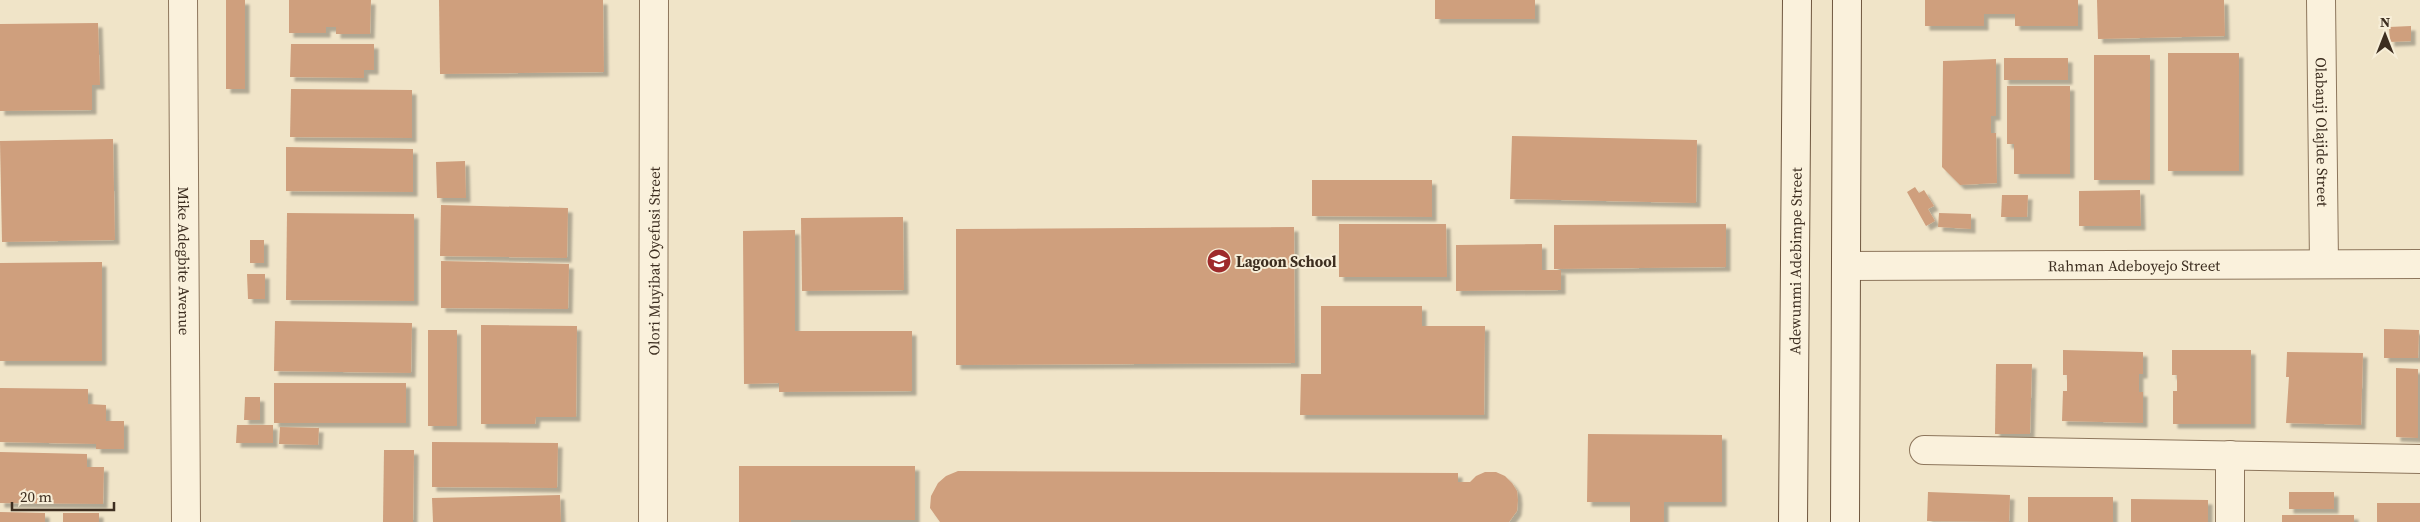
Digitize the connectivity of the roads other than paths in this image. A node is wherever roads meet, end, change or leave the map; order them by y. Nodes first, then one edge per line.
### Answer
1 (183, 0) edge
2 (654, 0) edge
3 (1797, 0) edge
4 (1847, 0) edge
5 (2321, 0) edge
6 (2324, 264) junction
7 (2420, 264) edge
8 (1846, 266) junction
9 (1924, 450) dead end
10 (2230, 455) junction
11 (2420, 459) edge
12 (186, 522) edge
13 (653, 522) edge
14 (1793, 522) edge
15 (1845, 522) edge
16 (2230, 522) edge

1 - 12 street, Mike Adegbite Avenue
2 - 13 street, Olori Muyibat Oyefusi Street
3 - 14 street, Adewunmi Adebimpe Street
4 - 8 street
5 - 6 street, Olabanji Olajide Street
6 - 7 street, Rahman Adeboyejo Street
6 - 8 street, Rahman Adeboyejo Street
8 - 15 street
9 - 10 street
10 - 11 street
10 - 16 street

